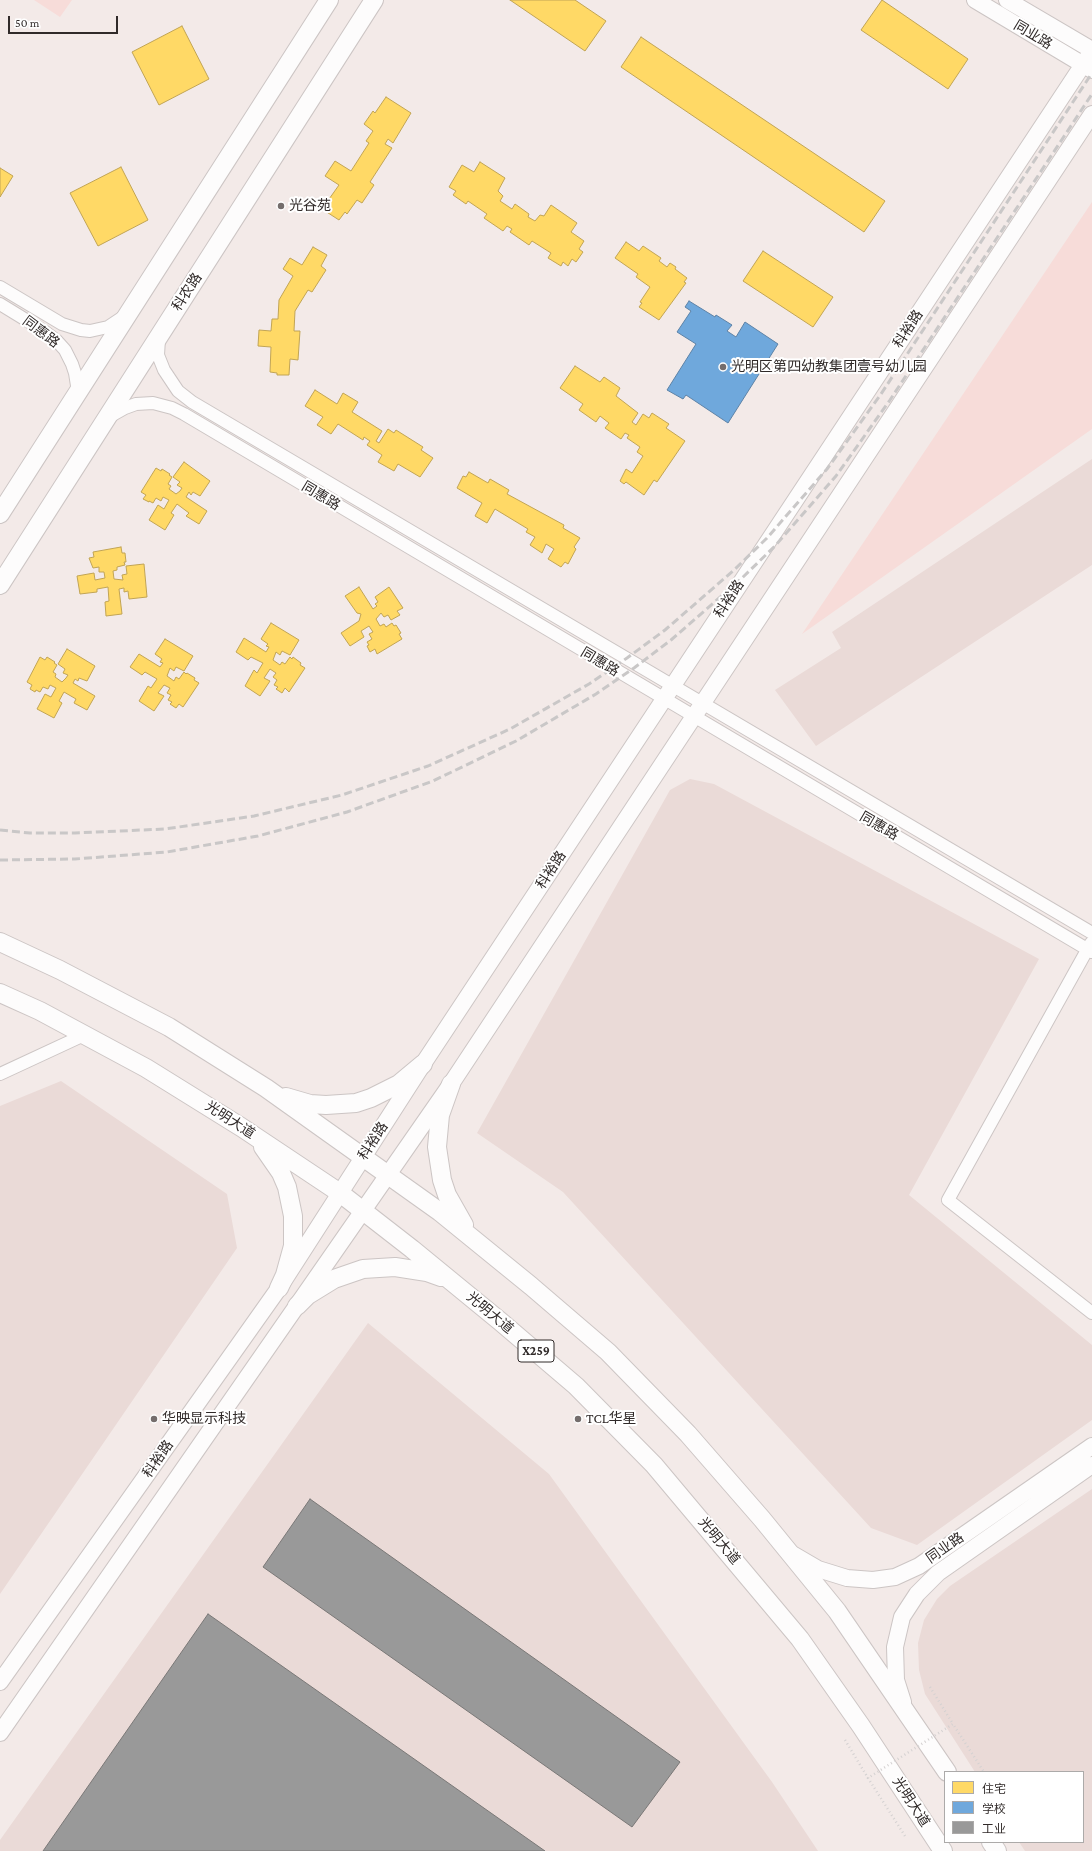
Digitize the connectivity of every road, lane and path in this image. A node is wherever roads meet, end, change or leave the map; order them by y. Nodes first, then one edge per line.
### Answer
1 (329, 0) edge
2 (374, 0) edge
3 (974, 0) edge
4 (1008, 0) edge
5 (1092, 50) edge
6 (1087, 67) edge
7 (1092, 114) edge
8 (0, 287) edge
9 (0, 304) edge
10 (130, 311) junction
11 (161, 333) junction
12 (78, 392) junction
13 (104, 422) junction
14 (0, 514) edge
15 (0, 585) edge
16 (672, 686) junction
17 (664, 699) junction
18 (698, 710) junction
19 (1092, 933) edge
20 (0, 942) edge
21 (1090, 947) edge
22 (0, 993) edge
23 (84, 1035) junction
24 (422, 1064) junction
25 (0, 1074) edge
26 (451, 1084) junction
27 (266, 1088) junction
28 (241, 1127) junction
29 (363, 1157) junction
30 (388, 1175) junction
31 (340, 1193) junction
32 (363, 1211) junction
33 (485, 1248) junction
34 (457, 1286) junction
35 (279, 1288) junction
36 (297, 1306) junction
37 (1092, 1313) edge
38 (1092, 1446) edge
39 (1092, 1465) edge
40 (783, 1545) junction
41 (0, 1682) edge
42 (930, 1687) dead end
43 (909, 1714) junction
44 (953, 1724) junction
45 (0, 1733) edge
46 (845, 1740) dead end
47 (946, 1771) edge
48 (983, 1771) edge
49 (868, 1778) junction
50 (905, 1836) dead end
51 (942, 1851) edge

1 - 10 main road
2 - 11 main road, 科农路
3 - 6 main road, 同业路
4 - 5 main road, 同业路
5 - 6 main road, 科裕路
6 - 16 main road, 科裕路
7 - 18 main road, 科裕路
8 - 10 street
9 - 12 street, 同惠路
10 - 12 main road
11 - 13 main road, 科农路
11 - 16 street, 同惠路
12 - 14 main road
13 - 15 main road, 科农路
13 - 17 street, 同惠路
16 - 17 main road, 科裕路
16 - 18 street, 同惠路
17 - 18 street, 同惠路
17 - 24 main road, 科裕路
18 - 19 street, 同惠路
18 - 21 street, 同惠路
18 - 26 main road, 科裕路
20 - 27 main road
21 - 37 street
22 - 23 main road, 光明大道 / X259
23 - 25 street
23 - 28 main road, 光明大道 / X259
24 - 27 main road
24 - 29 main road, 科裕路
26 - 30 main road, 科裕路
26 - 33 main road
27 - 29 main road
28 - 31 main road, 光明大道 / X259
28 - 35 main road
29 - 30 main road
29 - 31 main road, 科裕路
30 - 32 main road, 科裕路
30 - 33 main road
31 - 32 main road, 光明大道 / X259
31 - 35 main road, 科裕路
32 - 34 main road, 光明大道 / X259
32 - 36 main road, 科裕路
33 - 40 main road
34 - 36 main road
34 - 51 main road, 光明大道 / X259
35 - 41 main road, 科裕路
36 - 45 main road, 科裕路
38 - 40 main road, 同业路
39 - 43 main road, 同业路
40 - 43 main road
42 - 44 path
43 - 47 main road
44 - 48 path, bridge
44 - 49 path, bridge
46 - 49 path
49 - 50 path, bridge

